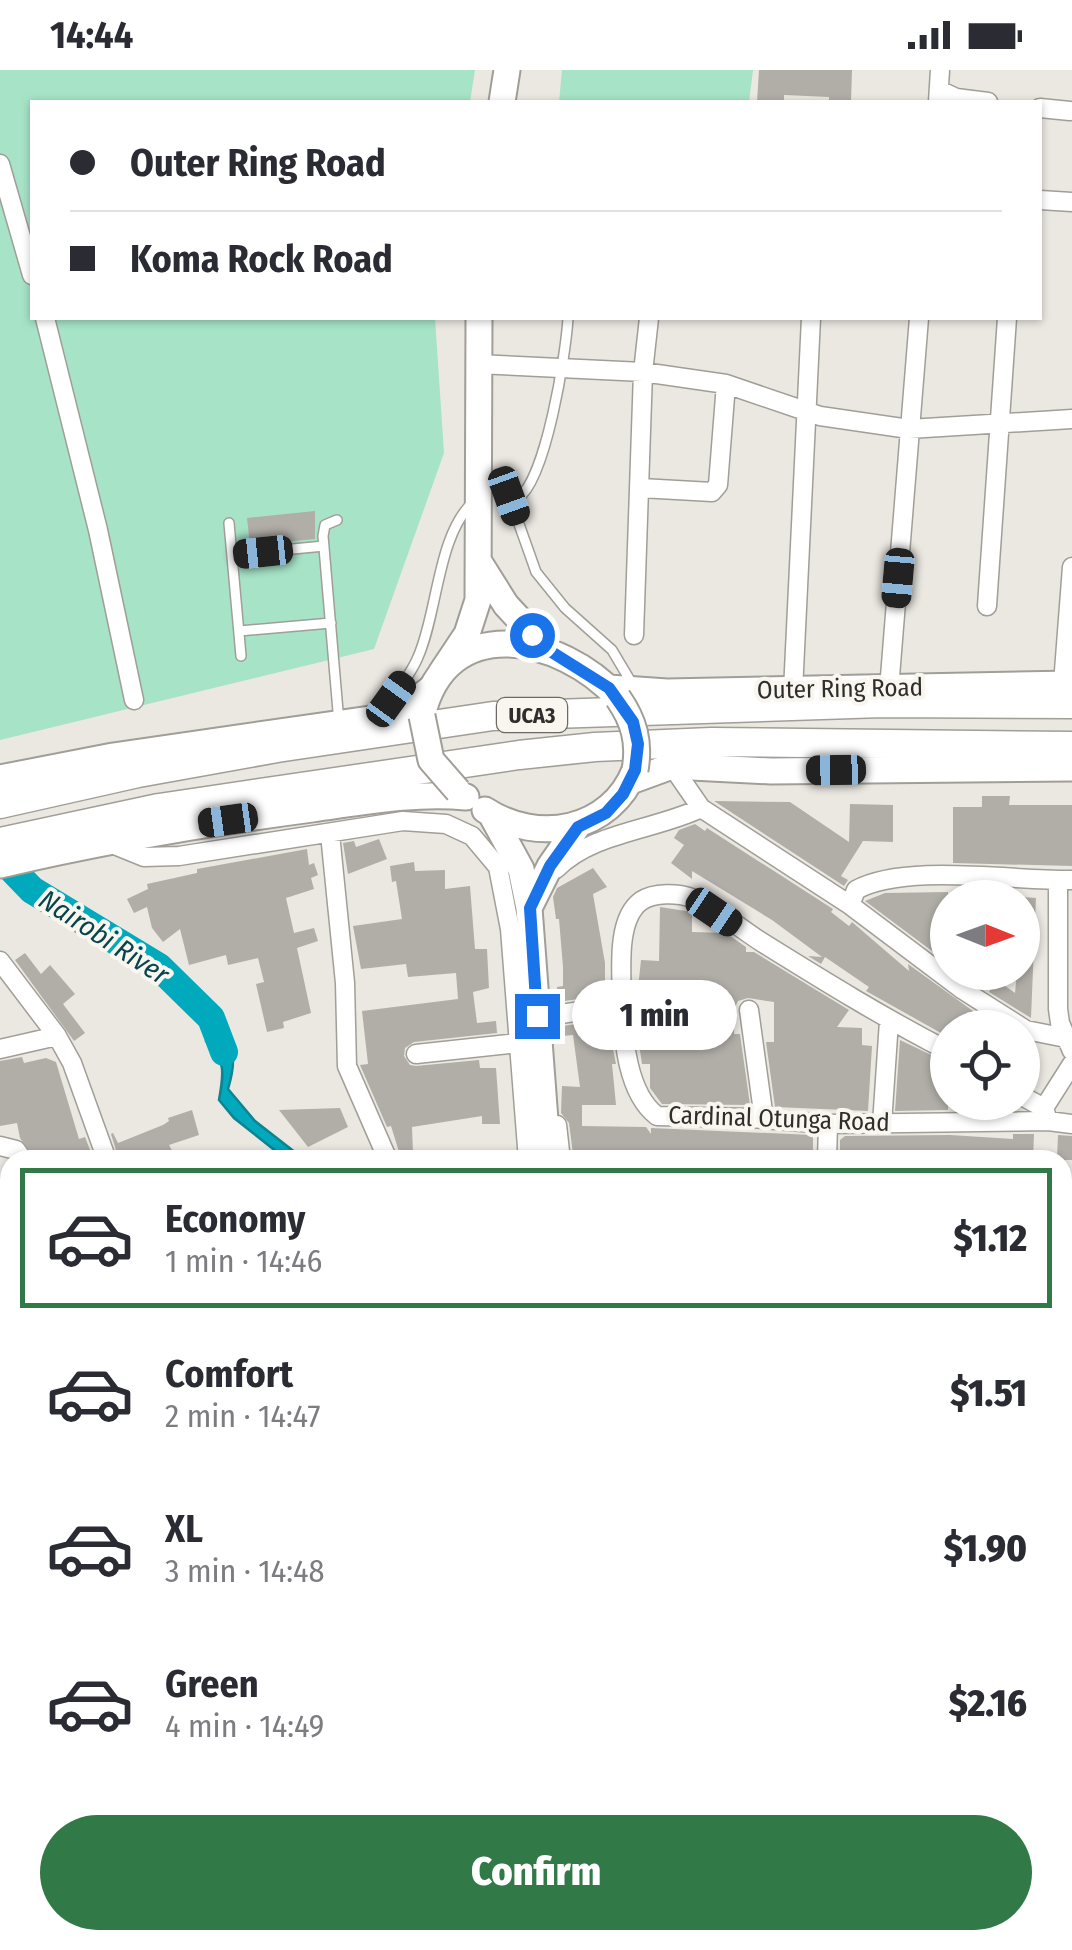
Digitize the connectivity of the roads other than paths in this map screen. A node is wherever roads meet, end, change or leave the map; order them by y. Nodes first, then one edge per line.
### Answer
1 (507, 70) edge
2 (940, 70) edge
3 (938, 96) edge
4 (502, 100) edge
5 (972, 100) edge
6 (1072, 105) edge
7 (1042, 108) edge
8 (0, 164) edge
9 (1042, 200) edge
10 (1072, 202) edge
11 (30, 268) edge
12 (46, 320) edge
13 (479, 320) edge
14 (568, 320) edge
15 (649, 320) edge
16 (811, 320) edge
17 (918, 320) edge
18 (1007, 320) edge
19 (477, 364) junction
20 (564, 368) junction
21 (643, 372) junction
22 (726, 384) junction
23 (806, 412) junction
24 (1072, 419) edge
25 (998, 424) junction
26 (909, 429) junction
27 (641, 488) junction
28 (479, 489) junction
29 (509, 496) junction
30 (337, 520) dead end
31 (229, 523) dead end
32 (324, 546) junction
33 (232, 555) junction
34 (480, 562) junction
35 (1072, 567) edge
36 (988, 606) dead end
37 (330, 623) junction
38 (239, 631) junction
39 (634, 635) dead end
40 (550, 651) junction
41 (240, 656) dead end
42 (437, 679) junction
43 (889, 690) junction
44 (794, 691) junction
45 (1069, 691) edge
46 (621, 692) junction
47 (134, 700) dead end
48 (384, 717) junction
49 (339, 722) junction
50 (1072, 746) edge
51 (672, 766) junction
52 (1072, 768) edge
53 (633, 775) junction
54 (0, 778) edge
55 (462, 794) junction
56 (0, 804) edge
57 (702, 808) junction
58 (491, 814) junction
59 (578, 827) junction
60 (330, 834) junction
61 (105, 841) junction
62 (0, 842) edge
63 (42, 844) junction
64 (0, 864) edge
65 (1065, 880) edge
66 (850, 905) junction
67 (530, 908) junction
68 (0, 961) edge
69 (622, 1005) junction
70 (749, 1010) dead end
71 (547, 1016) junction
72 (889, 1021) junction
73 (57, 1036) junction
74 (518, 1042) junction
75 (930, 1042) edge
76 (1069, 1044) edge
77 (0, 1049) edge
78 (416, 1054) dead end
79 (1072, 1064) edge
80 (1040, 1110) edge
81 (1046, 1115) junction
82 (764, 1119) junction
83 (828, 1124) junction
84 (882, 1124) junction
85 (1072, 1124) edge
86 (103, 1150) edge
87 (384, 1150) edge
88 (527, 1150) edge
89 (547, 1150) edge
90 (560, 1150) edge
91 (827, 1150) edge

1 - 4 main road
2 - 3 street
3 - 5 street
6 - 7 street
8 - 11 street
9 - 10 street
12 - 47 street
13 - 19 main road
14 - 20 lane
15 - 21 street
16 - 23 street
17 - 26 street
18 - 25 street
19 - 20 street
19 - 28 main road
20 - 21 street
20 - 29 lane
21 - 22 street
21 - 27 street
22 - 23 street
22 - 27 street
23 - 26 street
23 - 44 street
24 - 25 street
25 - 26 street
25 - 36 street
26 - 43 street
27 - 39 street
28 - 29 lane
28 - 34 main road
28 - 48 lane
29 - 46 lane
30 - 32 lane
31 - 33 lane
32 - 33 lane
32 - 37 lane
33 - 38 lane
34 - 40 main road
34 - 42 main road
35 - 45 street
37 - 38 lane
37 - 49 lane
38 - 41 lane
40 - 42 main road
40 - 46 main road
42 - 48 street
42 - 55 main road, bridge
43 - 44 main road, Outer Ring Road
43 - 45 main road, Outer Ring Road
44 - 46 main road, Outer Ring Road
45 - 56 main road, Outer Ring Road / UCA3
46 - 53 main road, bridge
48 - 49 main road
49 - 54 main road
50 - 63 main road, Outer Ring Road / UCA3
51 - 52 main road
51 - 53 main road
51 - 57 street
53 - 59 main road
55 - 58 main road
55 - 61 main road, Outer Ring Road / UCA3
57 - 66 street
57 - 71 street
58 - 59 main road
58 - 67 main road
59 - 67 main road
60 - 61 street
60 - 74 street
60 - 87 street
61 - 63 main road, Outer Ring Road / UCA3
62 - 63 main road, Outer Ring Road / UCA3
63 - 64 main road, UCA3
65 - 66 street
65 - 76 street
66 - 76 street
67 - 89 main road
68 - 73 street
69 - 71 street
69 - 72 street, Cardinal Otunga Road
69 - 82 street, Cardinal Otunga Road
70 - 82 street
71 - 90 street
72 - 75 street, Cardinal Otunga Road
72 - 84 street
73 - 77 street
73 - 86 street
74 - 78 street
74 - 88 street
79 - 81 street
80 - 81 street
81 - 84 street, Cardinal Otunga Road
81 - 85 street, Cardinal Otunga Road
82 - 83 street, Cardinal Otunga Road
83 - 84 street, Cardinal Otunga Road
83 - 91 street

